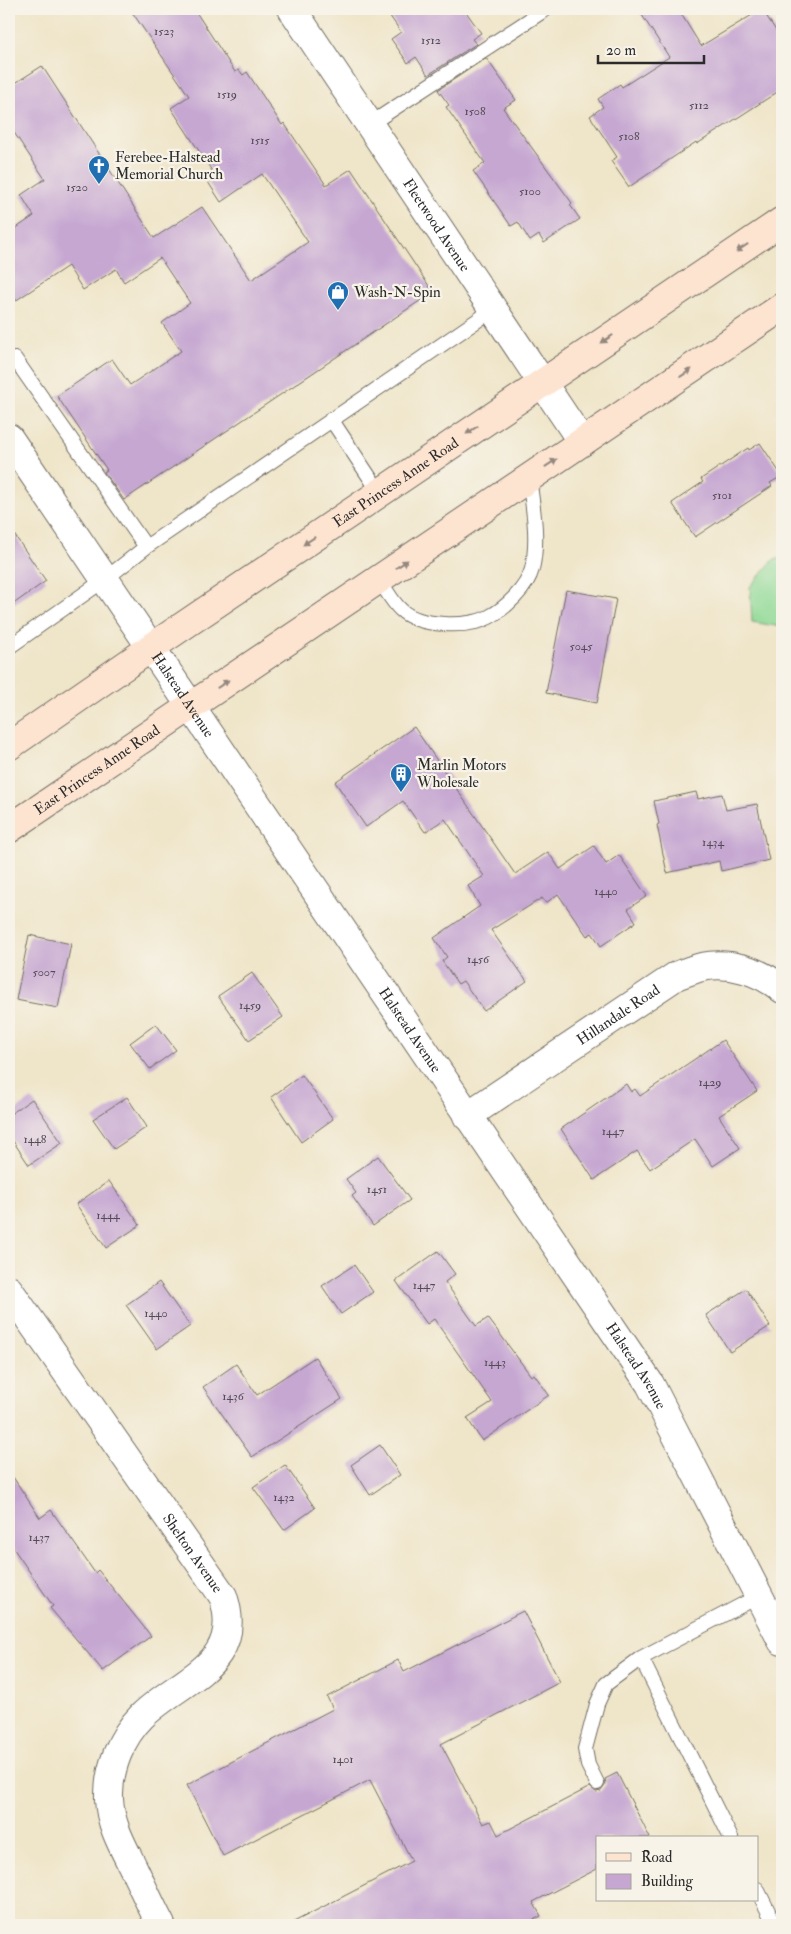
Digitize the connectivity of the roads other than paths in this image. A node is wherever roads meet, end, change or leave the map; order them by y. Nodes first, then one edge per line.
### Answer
1 (292, 9) edge
2 (546, 9) edge
3 (370, 124) junction
4 (782, 221) edge
5 (782, 307) edge
6 (494, 309) junction
7 (9, 363) edge
8 (543, 382) junction
9 (331, 419) junction
10 (9, 438) edge
11 (582, 442) junction
12 (529, 478) junction
13 (380, 493) junction
14 (146, 547) junction
15 (104, 580) junction
16 (378, 580) junction
17 (152, 647) junction
18 (9, 648) edge
19 (191, 706) junction
20 (9, 746) edge
21 (9, 829) edge
22 (782, 989) edge
23 (467, 1116) junction
24 (9, 1290) edge
25 (759, 1596) junction
26 (782, 1641) edge
27 (641, 1658) junction
28 (597, 1783) dead end
29 (730, 1836) edge
30 (758, 1891) edge
31 (161, 1925) edge
32 (776, 1925) edge

1 - 3 street, Fleetwood Avenue
2 - 3 lane
3 - 6 street, Fleetwood Avenue
4 -> 8 main road, East Princess Anne Road
11 -> 5 main road, East Princess Anne Road
6 - 8 street, Fleetwood Avenue
6 - 9 lane
7 - 14 lane
8 - 11 street, Fleetwood Avenue
8 -> 13 main road, East Princess Anne Road
9 - 13 lane
9 - 14 lane
10 - 15 street, Halstead Avenue
12 -> 11 main road, East Princess Anne Road
16 -> 12 main road, East Princess Anne Road
12 - 16 lane
13 -> 17 main road, East Princess Anne Road
14 - 15 lane
15 - 17 street, Halstead Avenue
15 - 18 lane
19 -> 16 main road, East Princess Anne Road
17 - 19 street, Halstead Avenue
17 - 20 main road, East Princess Anne Road
19 - 21 main road, East Princess Anne Road
19 - 23 street, Halstead Avenue
22 - 23 street, Hillandale Road
23 - 25 street, Halstead Avenue
24 - 31 street, Shelton Avenue
25 - 26 street, Halstead Avenue
25 - 27 lane
27 - 28 lane
27 - 29 lane
30 - 32 lane

